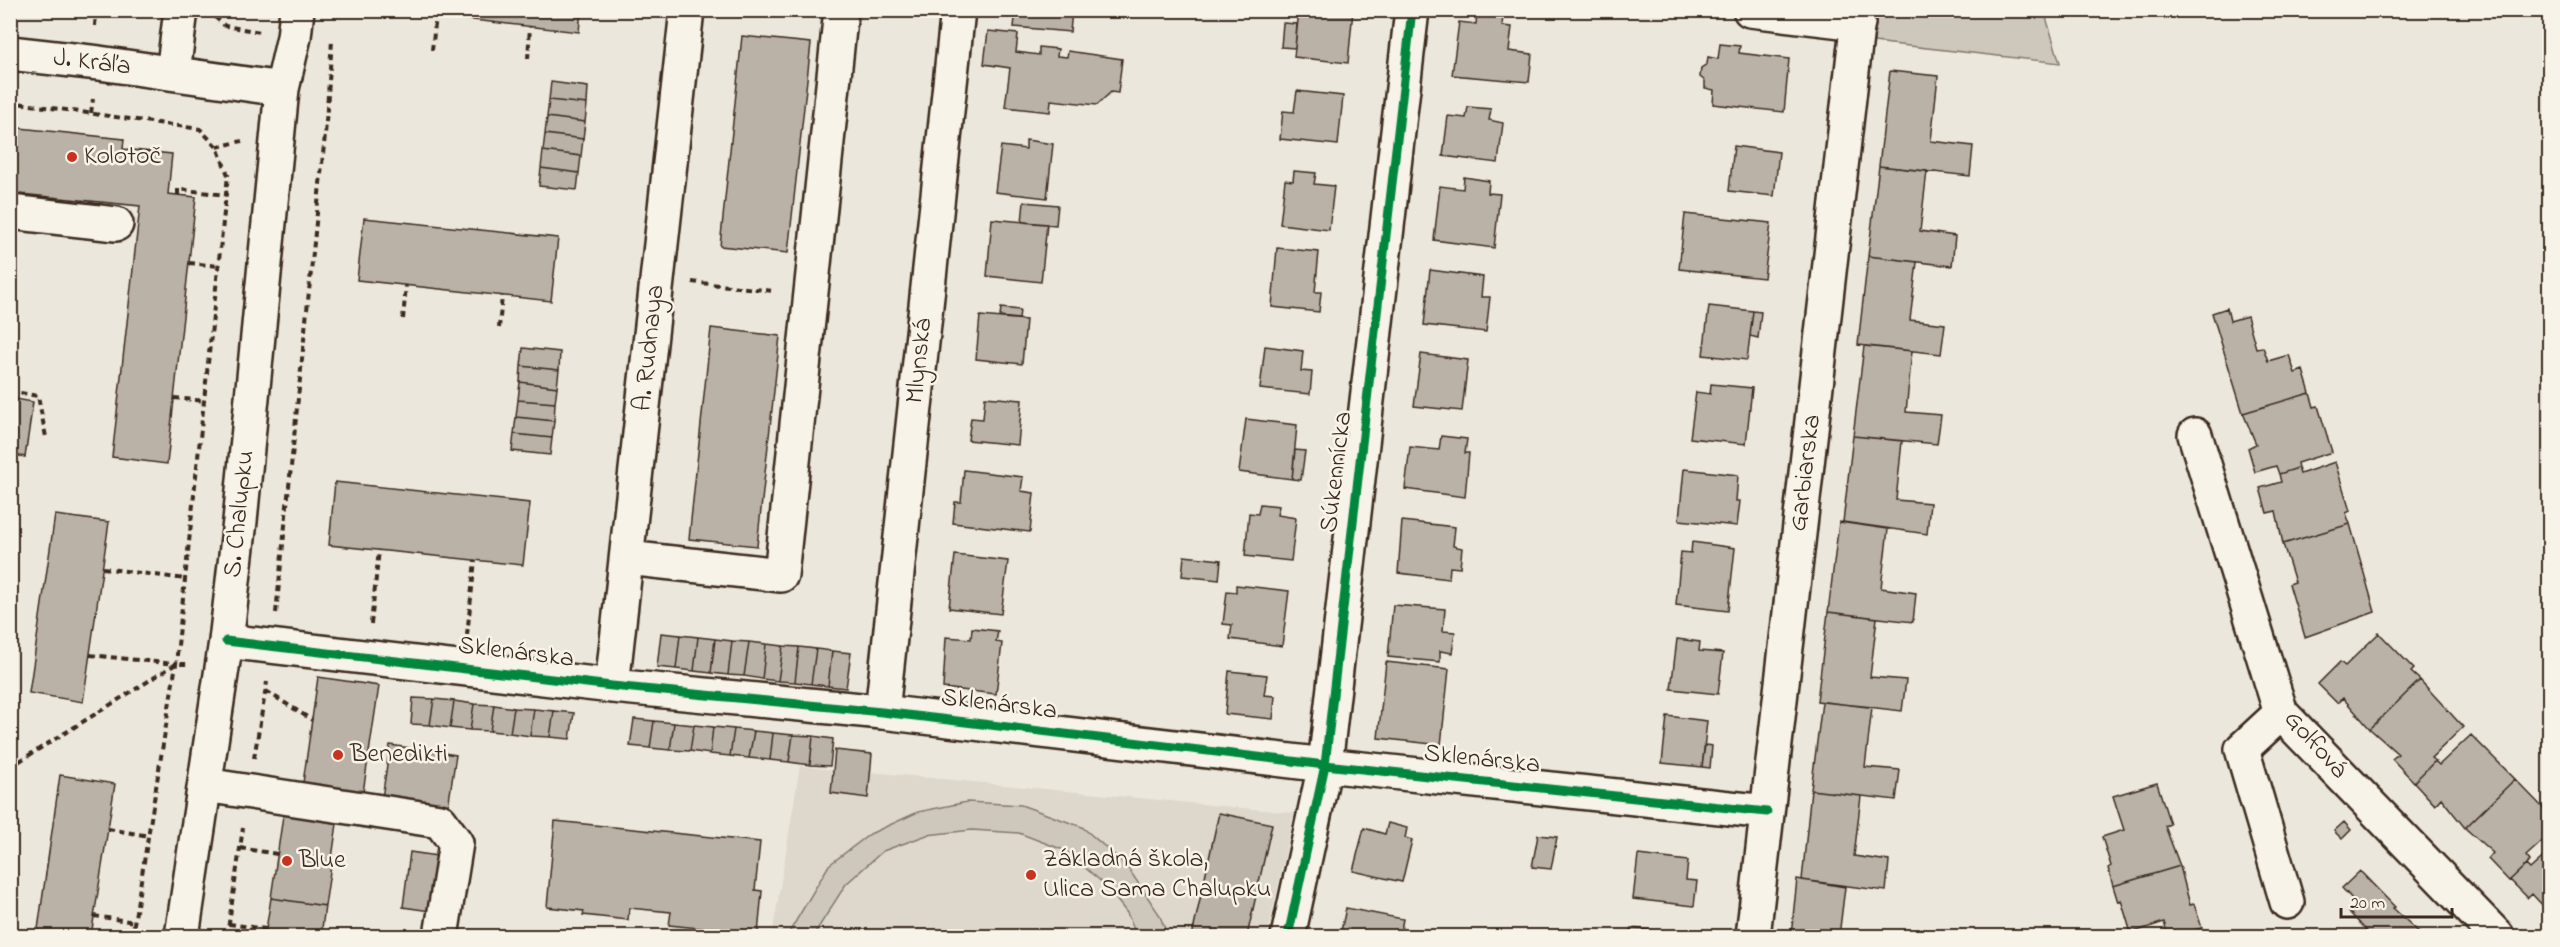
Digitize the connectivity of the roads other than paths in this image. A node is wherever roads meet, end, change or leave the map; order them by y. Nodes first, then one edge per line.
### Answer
1 (181, 10) edge
2 (687, 10) edge
3 (841, 10) edge
4 (958, 10) edge
5 (1412, 10) edge
6 (1750, 10) edge
7 (1858, 17) edge
8 (295, 24) edge
9 (10, 53) edge
10 (173, 73) junction
11 (282, 88) junction
12 (10, 212) edge
13 (116, 224) dead end
14 (2194, 435) dead end
15 (627, 558) junction
16 (226, 641) junction
17 (612, 686) junction
18 (882, 712) junction
19 (2281, 713) junction
20 (1325, 765) junction
21 (204, 785) junction
22 (1767, 812) junction
23 (2287, 902) dead end
24 (182, 936) edge
25 (441, 936) edge
26 (1288, 936) edge
27 (1753, 936) edge
28 (2497, 936) edge

1 - 10 street
2 - 15 street, A. Rudnaya
3 - 15 street
4 - 18 street, Mlynská
5 - 20 street, Súkennícka
6 - 7 street
7 - 22 street, Garbiarska
8 - 11 street, S. Chalupku
9 - 10 street, J. Kráľa
10 - 11 street
11 - 16 street, S. Chalupku
12 - 13 street
14 - 19 street, Golfová
15 - 17 street, A. Rudnaya
16 - 17 street, Sklenárska
16 - 21 street, S. Chalupku
17 - 18 street, Sklenárska
18 - 20 street, Sklenárska
19 - 23 street
19 - 28 street, Golfová
20 - 22 street, Sklenárska
20 - 26 street, Súkennícka
21 - 24 street, S. Chalupku
21 - 25 street
22 - 27 street, Garbiarska

